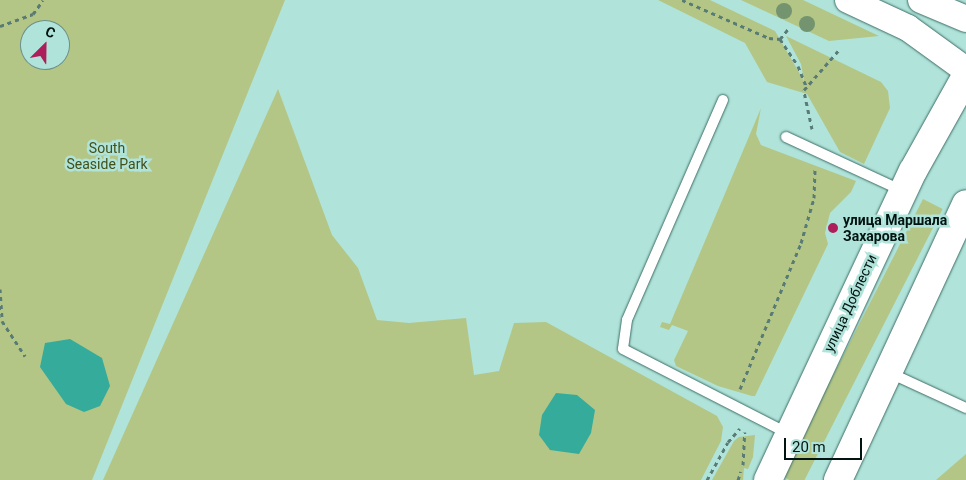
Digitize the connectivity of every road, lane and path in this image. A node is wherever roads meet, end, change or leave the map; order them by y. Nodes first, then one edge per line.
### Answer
1 (43, 0) edge
2 (682, 0) edge
3 (848, 0) edge
4 (921, 0) edge
5 (966, 20) edge
6 (0, 26) edge
7 (789, 28) dead end
8 (780, 39) junction
9 (838, 51) dead end
10 (966, 70) edge
11 (966, 76) edge
12 (806, 87) junction
13 (723, 100) dead end
14 (786, 138) dead end
15 (816, 152) junction
16 (904, 192) junction
17 (966, 204) edge
18 (0, 289) edge
19 (25, 356) dead end
20 (888, 372) junction
21 (733, 406) junction
22 (966, 408) edge
23 (790, 434) junction
24 (707, 480) edge
25 (738, 480) edge
26 (768, 480) edge
27 (838, 480) edge

1 - 6 path
2 - 8 path
3 - 10 street
4 - 5 street
7 - 8 path
8 - 12 path
9 - 12 path
11 - 16 main road, улица Доблести
12 - 15 path
13 - 21 lane
14 - 15 lane
15 - 16 lane
15 - 21 path
16 - 23 main road, улица Доблести
17 - 20 main road
18 - 19 path
20 - 22 lane
20 - 27 main road
21 - 23 lane
23 - 26 main road, улица Доблести
24 - 25 path

